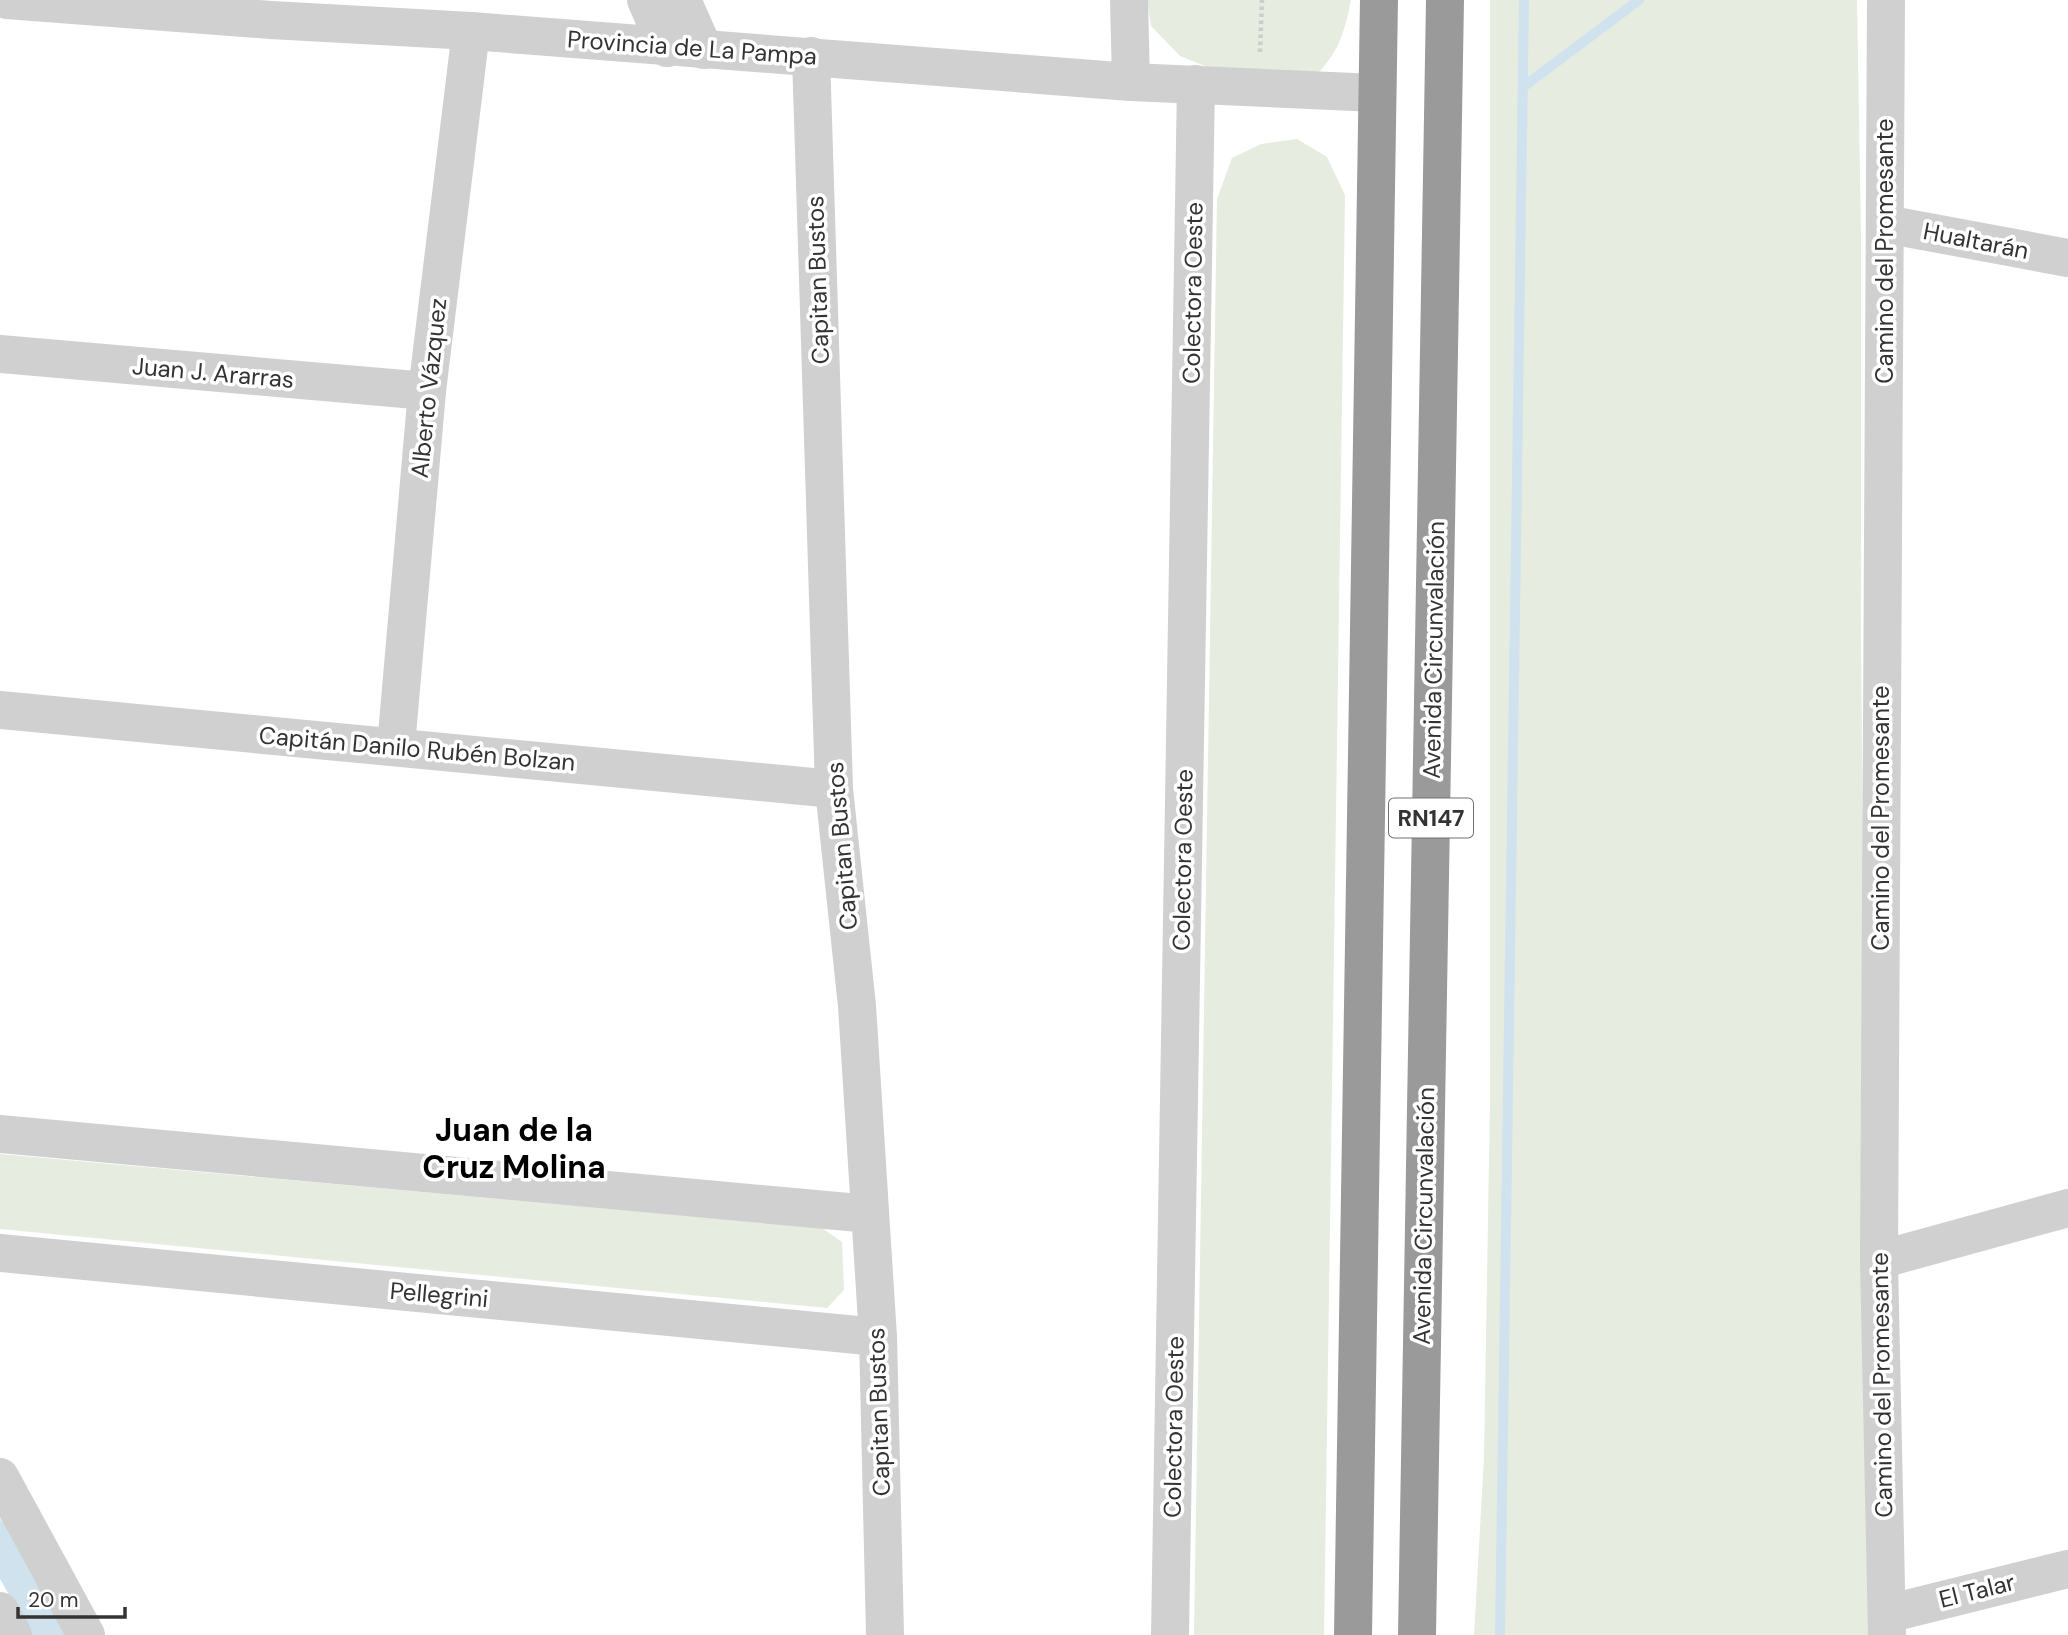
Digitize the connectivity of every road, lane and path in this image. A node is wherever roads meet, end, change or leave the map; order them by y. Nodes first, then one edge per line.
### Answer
1 (7, 0) edge
2 (646, 0) edge
3 (682, 0) edge
4 (1129, 0) edge
5 (1262, 0) edge
6 (1379, 0) edge
7 (1446, 0) edge
8 (1886, 0) edge
9 (266, 10) edge
10 (471, 31) junction
11 (686, 49) junction
12 (811, 56) junction
13 (1131, 82) junction
14 (1196, 84) junction
15 (1259, 88) junction
16 (1377, 93) junction
17 (1885, 224) junction
18 (2068, 258) edge
19 (0, 354) edge
20 (427, 391) junction
21 (0, 710) edge
22 (396, 746) junction
23 (834, 789) junction
24 (0, 1134) edge
25 (2068, 1208) edge
26 (870, 1214) junction
27 (0, 1253) edge
28 (1879, 1260) junction
29 (878, 1337) junction
30 (0, 1476) edge
31 (2068, 1569) edge
32 (0, 1611) edge
33 (1887, 1624) edge
34 (13, 1635) edge
35 (86, 1635) edge
36 (885, 1635) edge
37 (1170, 1635) edge
38 (1353, 1635) edge
39 (1417, 1635) edge

1 - 9 street, Provincia de La Pampa
2 - 11 street
3 - 11 street
4 - 13 street
5 - 15 path
6 - 16 highway, RN147
7 - 39 highway, Avenida Circunvalación / RN147
8 - 17 street, Camino del Promesante
9 - 10 street, Provincia de La Pampa
10 - 11 street, Provincia de La Pampa
10 - 20 street, Alberto Vázquez
11 - 12 street, Provincia de La Pampa
12 - 13 street, Provincia de La Pampa
12 - 23 street, Capitan Bustos
13 - 14 street, Provincia de La Pampa
14 - 15 street, Provincia de La Pampa
14 - 37 street, Colectora Oeste
15 - 16 street, Provincia de La Pampa
16 - 38 highway, RN147
17 - 18 street, Hualtarán
17 - 28 street, Camino del Promesante
19 - 20 street, Juan J. Ararras
20 - 22 street, Alberto Vázquez
21 - 22 street, Capitán Danilo Rubén Bolzan
22 - 23 street, Capitán Danilo Rubén Bolzan
23 - 26 street, Capitan Bustos
24 - 26 street
25 - 28 street
26 - 29 street, Capitan Bustos
27 - 29 street, Pellegrini
28 - 33 street, Camino del Promesante
29 - 36 street, Capitan Bustos
30 - 35 street
31 - 33 street, El Talar
32 - 34 street

